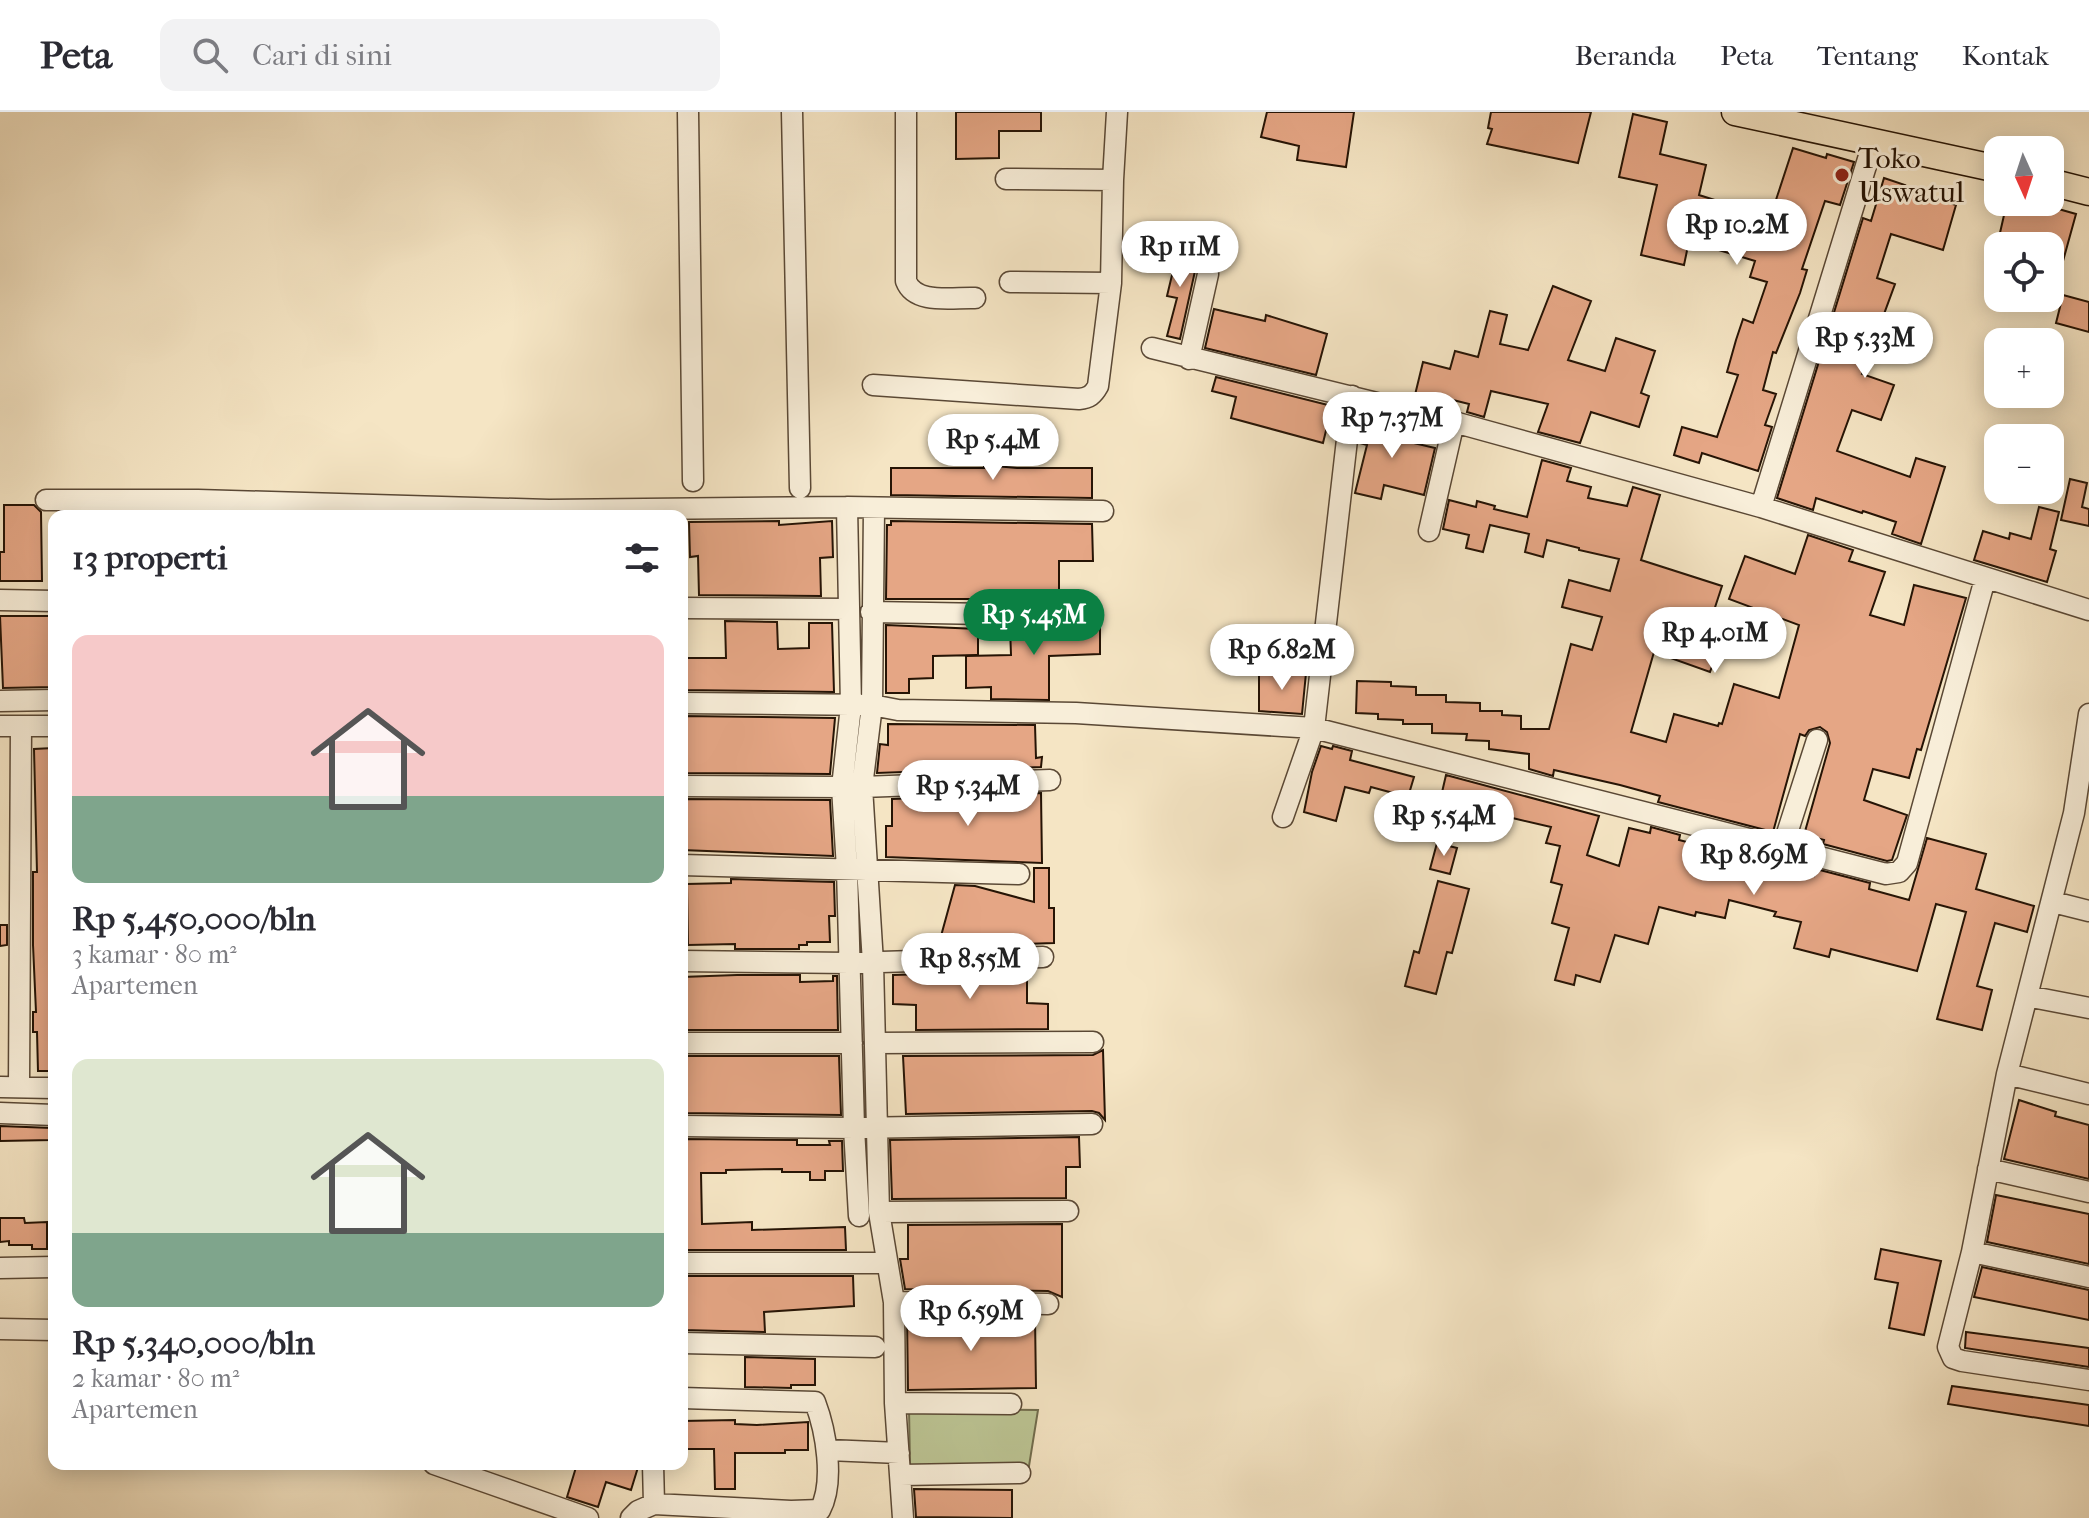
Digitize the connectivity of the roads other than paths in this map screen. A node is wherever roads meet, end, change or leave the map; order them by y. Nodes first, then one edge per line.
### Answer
1 (688, 112) edge
2 (792, 112) edge
3 (906, 112) edge
4 (1117, 112) edge
5 (1735, 112) edge
6 (1873, 143) junction
7 (1984, 166) edge
8 (1006, 179) dead end
9 (1113, 180) junction
10 (2064, 186) edge
11 (2089, 192) edge
12 (1208, 274) dead end
13 (1010, 282) dead end
14 (1111, 283) junction
15 (975, 298) dead end
16 (1152, 348) dead end
17 (1189, 359) junction
18 (873, 385) dead end
19 (1352, 396) junction
20 (1454, 422) junction
21 (693, 481) dead end
22 (800, 488) dead end
23 (46, 500) dead end
24 (847, 507) junction
25 (1761, 507) junction
26 (198, 508) edge
27 (874, 509) junction
28 (338, 510) edge
29 (688, 510) edge
30 (1103, 511) dead end
31 (1429, 531) dead end
32 (1985, 579) junction
33 (0, 600) edge
34 (48, 601) edge
35 (688, 608) edge
36 (848, 609) junction
37 (2089, 610) edge
38 (871, 612) junction
39 (1056, 615) dead end
40 (48, 700) edge
41 (0, 701) edge
42 (688, 703) edge
43 (862, 706) junction
44 (2088, 724) edge
45 (0, 726) edge
46 (21, 726) junction
47 (48, 726) edge
48 (1314, 728) junction
49 (1817, 740) dead end
50 (1050, 780) dead end
51 (688, 786) edge
52 (852, 787) junction
53 (2081, 815) edge
54 (1283, 817) dead end
55 (1783, 846) junction
56 (688, 865) edge
57 (856, 869) junction
58 (1019, 874) dead end
59 (2053, 902) junction
60 (2089, 911) edge
61 (1043, 957) dead end
62 (688, 961) edge
63 (849, 963) junction
64 (873, 963) junction
65 (2027, 996) junction
66 (2089, 1008) edge
67 (1093, 1042) dead end
68 (688, 1043) edge
69 (852, 1043) junction
70 (876, 1043) junction
71 (2007, 1074) junction
72 (10, 1087) edge
73 (48, 1088) edge
74 (2089, 1094) edge
75 (0, 1113) edge
76 (48, 1115) edge
77 (1092, 1124) dead end
78 (688, 1126) edge
79 (875, 1127) junction
80 (854, 1128) junction
81 (1988, 1169) junction
82 (2089, 1192) edge
83 (1068, 1211) dead end
84 (869, 1214) junction
85 (1972, 1252) junction
86 (688, 1263) edge
87 (886, 1263) junction
88 (48, 1267) edge
89 (0, 1268) edge
90 (2089, 1277) edge
91 (894, 1302) junction
92 (1048, 1304) dead end
93 (0, 1329) edge
94 (48, 1330) edge
95 (688, 1343) edge
96 (875, 1347) dead end
97 (2089, 1380) edge
98 (688, 1398) edge
99 (895, 1403) junction
100 (1011, 1404) dead end
101 (828, 1450) junction
102 (899, 1453) junction
103 (653, 1470) edge
104 (478, 1472) edge
105 (1020, 1473) dead end
106 (901, 1475) junction
107 (654, 1504) junction
108 (588, 1518) edge
109 (631, 1518) edge
110 (903, 1518) edge

1 - 21 street
2 - 22 street
3 - 15 street
4 - 9 street
5 - 6 main road
6 - 7 main road
6 - 25 street
8 - 9 street
9 - 14 street
10 - 11 main road
12 - 17 street
13 - 14 street
14 - 18 street
16 - 17 street
17 - 19 street
19 - 20 street
19 - 48 street
20 - 25 street
20 - 31 street
23 - 26 street
24 - 27 street
24 - 29 street
24 - 36 street
25 - 32 street
26 - 28 street
27 - 30 street
27 - 38 street
32 - 37 street
32 - 55 street
33 - 34 street
35 - 36 street
36 - 43 street
38 - 39 street
38 - 43 street
40 - 41 street
42 - 43 street
43 - 48 street
43 - 52 street
44 - 53 street
45 - 46 street
46 - 47 street
46 - 72 street
48 - 54 street
48 - 55 street
49 - 55 street
50 - 52 street
51 - 52 street
52 - 57 street
53 - 59 street
56 - 57 street
57 - 58 street
57 - 63 street
57 - 64 street
59 - 60 street
59 - 65 street
61 - 64 street
62 - 63 street
63 - 64 street
63 - 69 street
64 - 70 street
65 - 66 street
65 - 71 street
67 - 70 street
68 - 69 street
69 - 80 street
70 - 79 street
71 - 74 street
71 - 81 street
72 - 73 street
75 - 76 street
77 - 79 street
78 - 80 street
79 - 80 street
79 - 84 street
80 - 84 street
81 - 82 street
81 - 85 street
83 - 84 street
84 - 87 street
85 - 90 street
85 - 97 street
86 - 87 street
87 - 91 street
88 - 89 street
91 - 92 street
91 - 99 street
93 - 94 street
95 - 96 street
98 - 101 street
99 - 100 street
99 - 102 street
101 - 102 street
101 - 107 street
102 - 106 street
103 - 107 street
104 - 108 street
105 - 106 street
106 - 110 street
107 - 109 street

